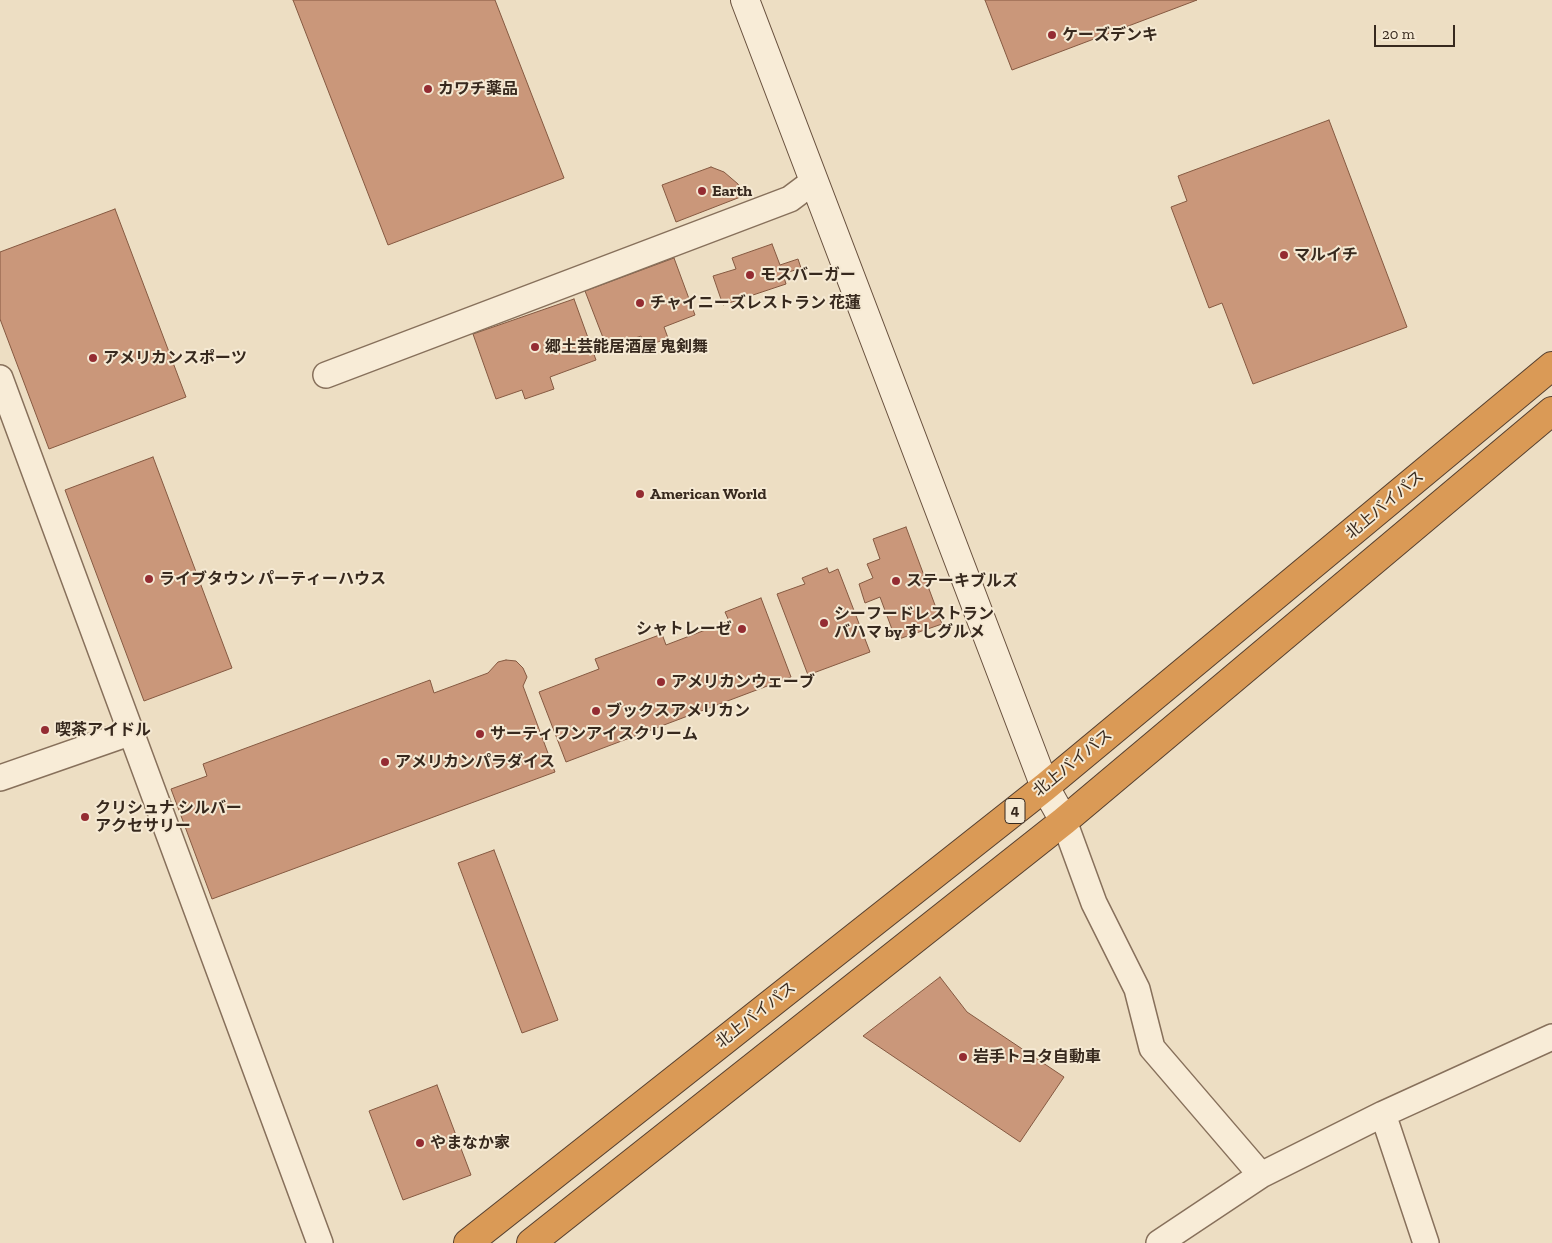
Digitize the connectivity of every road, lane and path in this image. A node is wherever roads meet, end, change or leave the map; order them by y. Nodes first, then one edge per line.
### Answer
1 (745, 0) edge
2 (814, 181) junction
3 (1552, 366) edge
4 (326, 375) dead end
5 (0, 378) edge
6 (1552, 412) edge
7 (132, 732) junction
8 (0, 778) edge
9 (1045, 787) junction
10 (1064, 821) junction
11 (1552, 1037) edge
12 (1383, 1114) junction
13 (1261, 1175) junction
14 (320, 1243) edge
15 (468, 1243) edge
16 (531, 1243) edge
17 (1159, 1243) edge
18 (1426, 1243) edge

1 - 2 street
2 - 4 street
2 - 9 street
3 - 9 highway, 北上バイパス / 4
5 - 7 street
6 - 10 highway, 4
7 - 8 street
7 - 14 street
9 - 10 street
9 - 15 highway, 北上バイパス / 4
10 - 13 street
10 - 16 highway, 4
11 - 12 street
12 - 13 street
12 - 18 street
13 - 17 street

